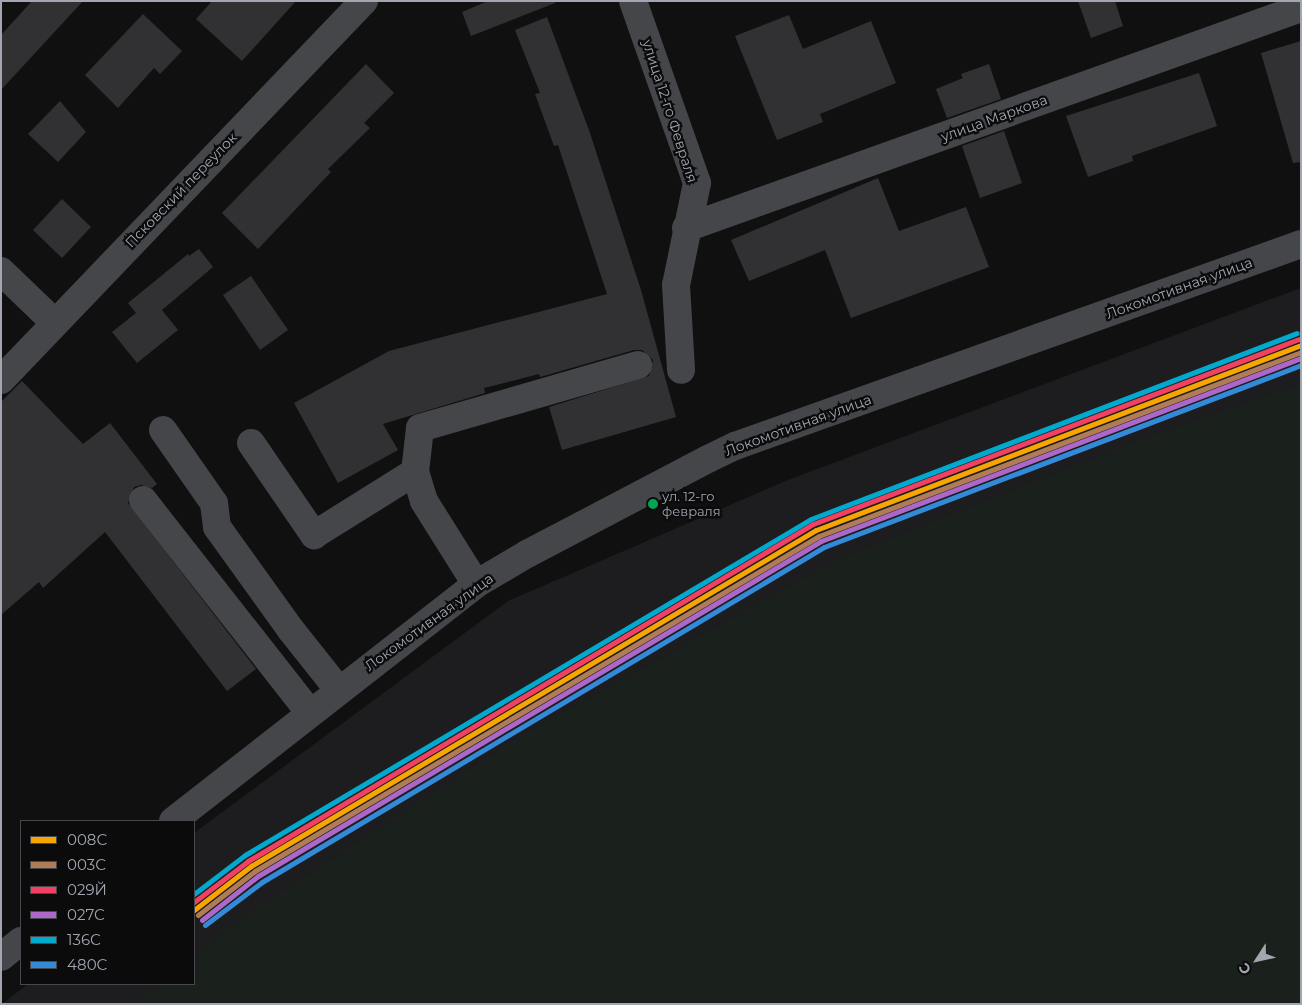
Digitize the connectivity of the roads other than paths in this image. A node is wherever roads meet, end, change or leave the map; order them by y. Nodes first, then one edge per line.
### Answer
1 (364, 1) edge
2 (634, 1) edge
3 (1301, 8) edge
4 (686, 228) junction
5 (1301, 244) edge
6 (1, 271) edge
7 (54, 322) junction
8 (638, 365) dead end
9 (680, 370) dead end
10 (1, 380) edge
11 (163, 430) dead end
12 (251, 443) dead end
13 (415, 472) junction
14 (142, 500) dead end
15 (476, 584) junction
16 (338, 689) junction
17 (310, 712) junction
18 (174, 820) edge
19 (20, 942) edge
20 (1, 957) edge

1 - 7 street, Псковский переулок
2 - 4 street, улица 12-го Февраля
3 - 4 street, улица Маркова
4 - 9 street, улица 12-го Февраля
5 - 15 street, Локомотивная улица
6 - 7 street
7 - 10 street, Псковский переулок
8 - 13 street
11 - 16 street
12 - 13 street
13 - 15 street
14 - 17 street
15 - 16 street, Локомотивная улица
16 - 17 street, Локомотивная улица
17 - 18 street, Локомотивная улица
19 - 20 street

